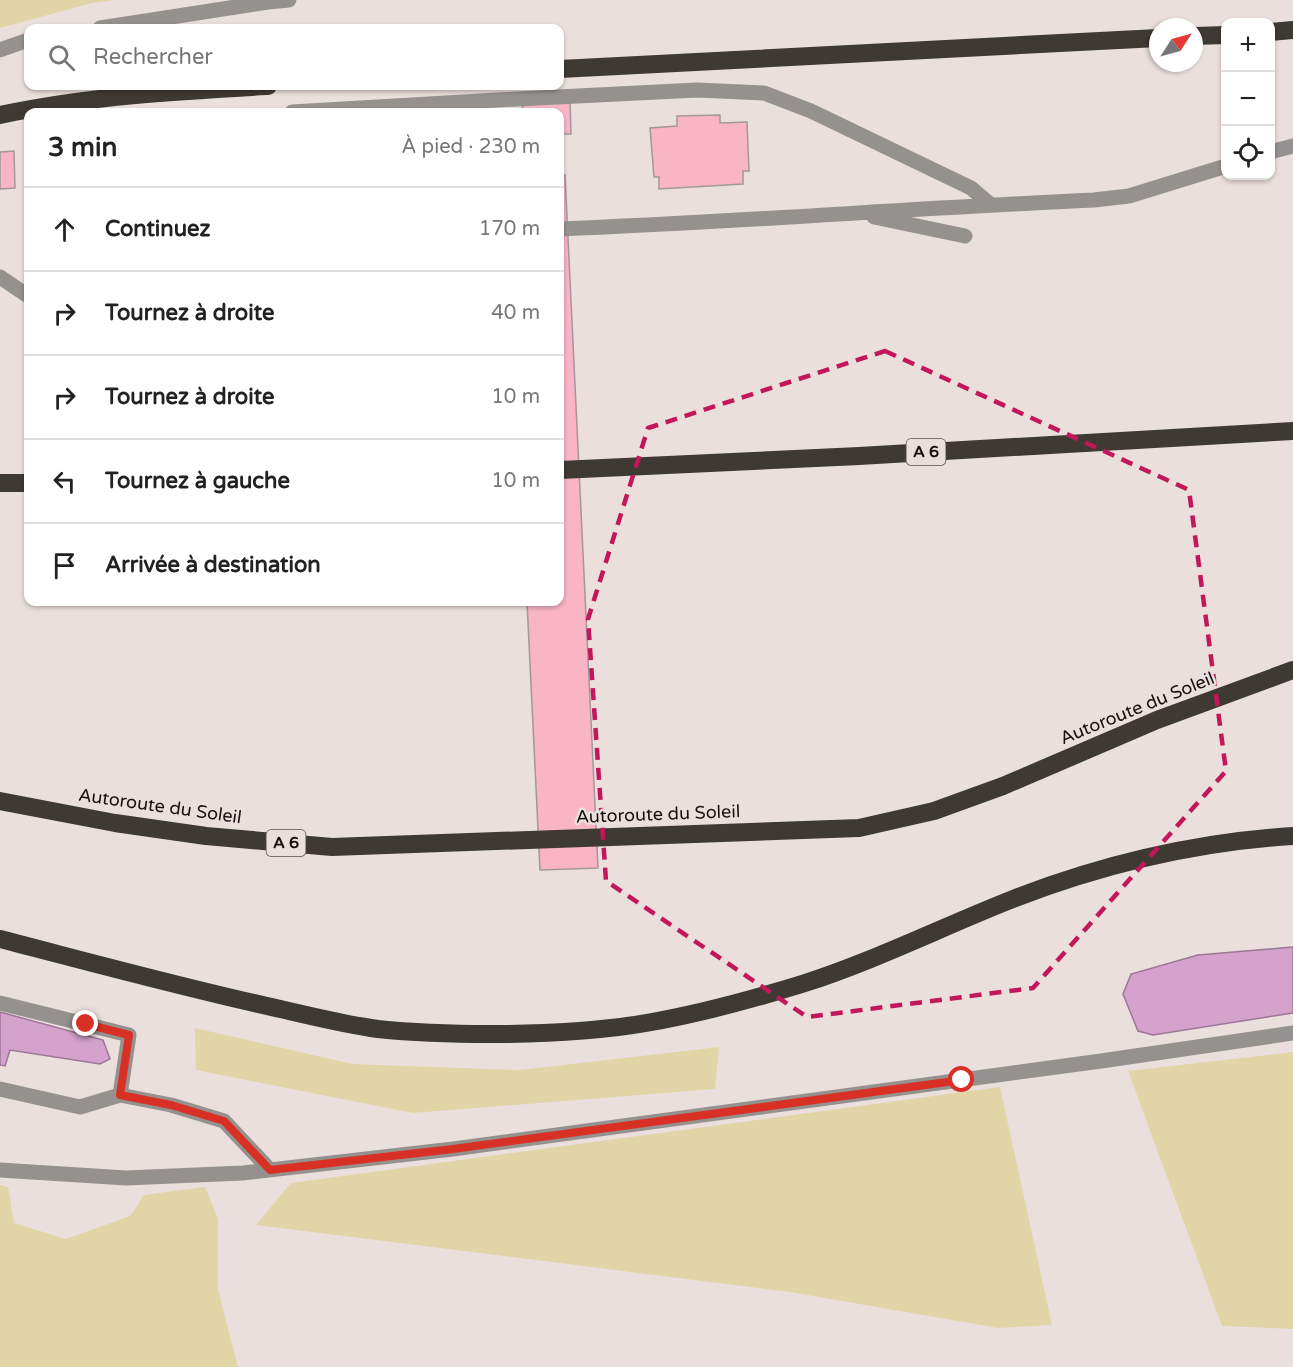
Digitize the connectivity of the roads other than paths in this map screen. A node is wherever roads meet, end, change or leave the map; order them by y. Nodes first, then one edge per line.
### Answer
1 (289, 0) edge
2 (126, 24) edge
3 (1293, 30) edge
4 (1275, 32) edge
5 (1221, 35) edge
6 (1203, 36) edge
7 (1149, 38) edge
8 (24, 41) edge
9 (0, 50) edge
10 (564, 69) edge
11 (201, 90) edge
12 (38, 108) edge
13 (357, 108) edge
14 (24, 110) edge
15 (0, 115) edge
16 (1293, 146) edge
17 (1275, 151) edge
18 (1221, 168) edge
19 (991, 205) junction
20 (853, 213) junction
21 (564, 229) edge
22 (965, 236) dead end
23 (0, 277) edge
24 (24, 293) edge
25 (1293, 431) edge
26 (564, 470) edge
27 (0, 483) edge
28 (24, 483) edge
29 (1293, 670) edge
30 (0, 801) edge
31 (1293, 836) edge
32 (0, 939) edge
33 (0, 1003) edge
34 (1293, 1033) edge
35 (0, 1089) edge
36 (120, 1095) junction
37 (0, 1170) edge
38 (270, 1170) junction

1 - 2 street
3 - 4 highway
5 - 6 highway
7 - 10 highway
8 - 9 street
11 - 12 highway
13 - 19 street
14 - 15 highway
16 - 17 street
18 - 19 street
19 - 20 street
20 - 21 street
20 - 22 street
23 - 24 street
25 - 26 highway, A 6
27 - 28 highway
29 - 30 highway, Autoroute du Soleil / A 6
31 - 32 highway
33 - 36 street
34 - 38 street
35 - 36 street
36 - 38 street
37 - 38 street

